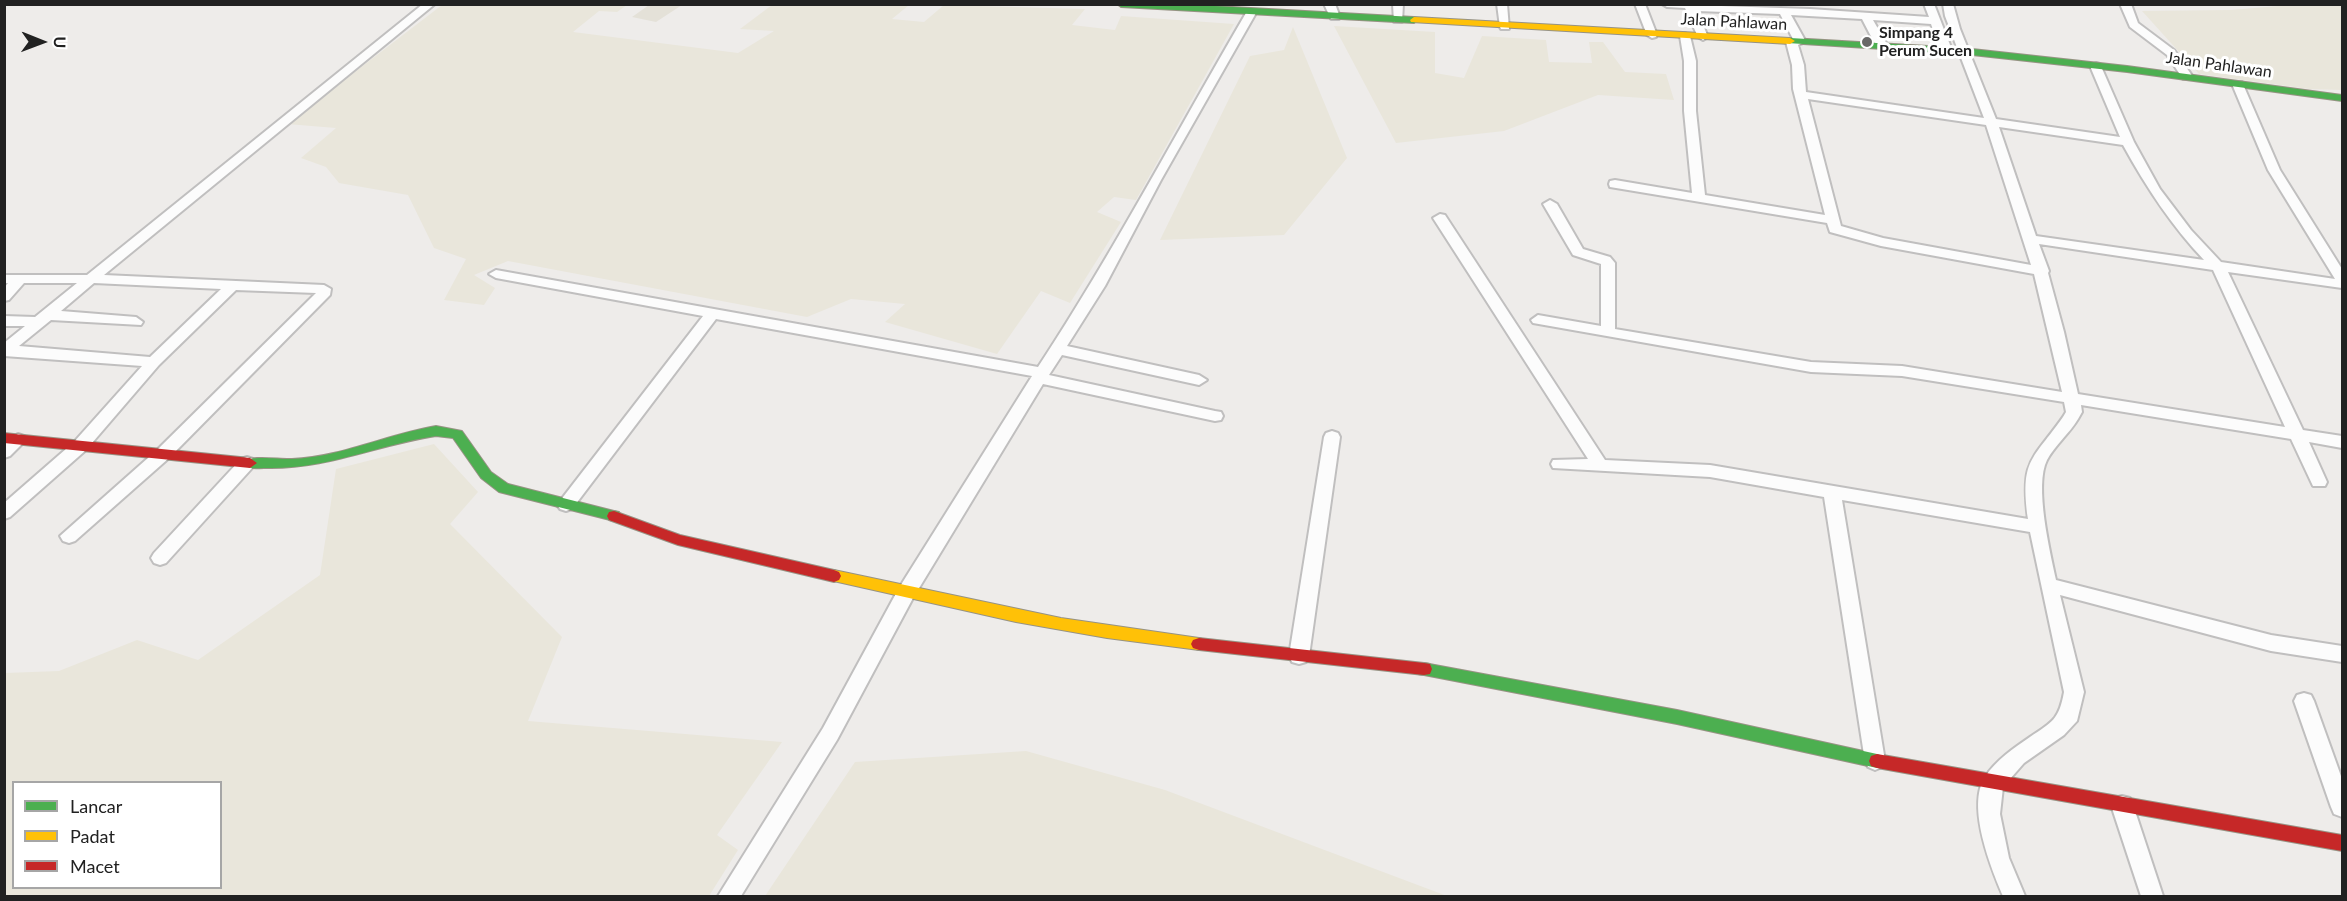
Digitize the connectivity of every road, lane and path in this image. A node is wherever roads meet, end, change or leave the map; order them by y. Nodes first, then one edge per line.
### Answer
1 (430, 4) edge
2 (1121, 4) edge
3 (1398, 4) edge
4 (1502, 4) edge
5 (1640, 4) edge
6 (1666, 4) edge
7 (1884, 4) edge
8 (1929, 4) edge
9 (1948, 4) edge
10 (2124, 4) edge
11 (1690, 6) edge
12 (1809, 8) edge
13 (1332, 11) edge
14 (1784, 11) junction
15 (1251, 13) junction
16 (1865, 15) junction
17 (1890, 16) junction
18 (1398, 21) junction
19 (1935, 21) junction
20 (1506, 27) junction
21 (1652, 35) junction
22 (1685, 36) junction
23 (1703, 37) junction
24 (1796, 42) junction
25 (1882, 46) junction
26 (1946, 50) junction
27 (1963, 51) junction
28 (2096, 66) junction
29 (2187, 77) junction
30 (2238, 84) junction
31 (1801, 95) junction
32 (2343, 98) edge
33 (1991, 122) junction
34 (2128, 142) junction
35 (1615, 184) dead end
36 (1699, 198) junction
37 (1550, 204) dead end
38 (1440, 218) dead end
39 (1831, 220) junction
40 (2030, 239) junction
41 (2219, 268) junction
42 (2042, 272) junction
43 (496, 274) dead end
44 (4, 279) edge
45 (20, 279) junction
46 (91, 279) junction
47 (2343, 279) edge
48 (234, 284) junction
49 (2343, 284) edge
50 (4, 297) edge
51 (713, 313) junction
52 (44, 318) junction
53 (1538, 320) dead end
54 (4, 321) edge
55 (136, 322) dead end
56 (1608, 331) junction
57 (1058, 349) junction
58 (6, 350) edge
59 (154, 362) junction
60 (1041, 375) junction
61 (1199, 380) dead end
62 (2072, 400) junction
63 (1215, 416) dead end
64 (2296, 435) junction
65 (1332, 437) dead end
66 (11, 439) edge
67 (2343, 442) edge
68 (80, 446) junction
69 (4, 452) edge
70 (163, 454) junction
71 (247, 463) junction
72 (1559, 464) dead end
73 (1599, 464) junction
74 (2319, 482) dead end
75 (1833, 492) junction
76 (566, 505) junction
77 (8, 506) edge
78 (2038, 527) junction
79 (69, 536) dead end
80 (160, 558) dead end
81 (2050, 585) junction
82 (906, 593) junction
83 (2343, 654) edge
84 (1299, 656) junction
85 (2304, 701) dead end
86 (1875, 761) junction
87 (1994, 783) junction
88 (2122, 805) junction
89 (2343, 807) edge
90 (2343, 843) edge
91 (729, 897) edge
92 (2014, 897) edge
93 (2152, 897) edge

1 - 46 street
2 - 15 street, Jalan Pahlawan
3 - 18 street
4 - 20 street
5 - 21 street
6 - 11 street
7 - 17 street
8 - 19 street
9 - 27 street
10 - 29 street
11 - 14 street
11 - 23 street
12 - 14 street
12 - 16 street
13 - 15 street, Jalan Pahlawan
13 - 18 street, Jalan Pahlawan
14 - 24 street
15 - 57 street
16 - 17 street
16 - 25 street
17 - 19 street
18 - 20 street, Jalan Pahlawan
19 - 26 street
20 - 21 street, Jalan Pahlawan
21 - 22 street, Jalan Pahlawan
22 - 23 street, Jalan Pahlawan
22 - 36 street
23 - 24 street, Jalan Pahlawan
24 - 25 street, Jalan Pahlawan
24 - 31 street
25 - 26 street, Jalan Pahlawan
26 - 27 street, Jalan Pahlawan
27 - 28 street, Jalan Pahlawan
27 - 33 street
28 - 29 street, Jalan Pahlawan
28 - 34 street
29 - 30 street, Jalan Pahlawan
30 - 32 street, Jalan Pahlawan
30 - 47 street
31 - 33 street
31 - 39 street
33 - 34 street
33 - 40 street
34 - 41 street
35 - 36 street
36 - 39 street
37 - 56 street
38 - 73 street
39 - 42 street
40 - 41 street
40 - 42 street
41 - 49 street
41 - 64 street
42 - 62 street
43 - 51 street
44 - 45 street
45 - 46 street
45 - 50 street
46 - 48 street
46 - 52 street
48 - 59 street
48 - 70 street
51 - 60 street
51 - 76 street
52 - 54 street
52 - 55 street
52 - 58 street
53 - 56 street
56 - 62 street
57 - 60 street
57 - 61 street
58 - 59 street
59 - 68 street
60 - 63 street
60 - 82 street
62 - 64 street
62 - 78 street
64 - 67 street
64 - 74 street
65 - 84 street
66 - 68 street
66 - 69 street
68 - 70 street
68 - 77 street
70 - 71 street
70 - 79 street
71 - 76 street
71 - 80 street
72 - 73 street
73 - 75 street
75 - 78 street
75 - 86 street
76 - 82 street
78 - 81 street
81 - 83 street
81 - 87 street
82 - 84 street
82 - 91 street
84 - 86 street
85 - 89 street
86 - 87 street
87 - 88 street
87 - 92 street
88 - 90 street
88 - 93 street

